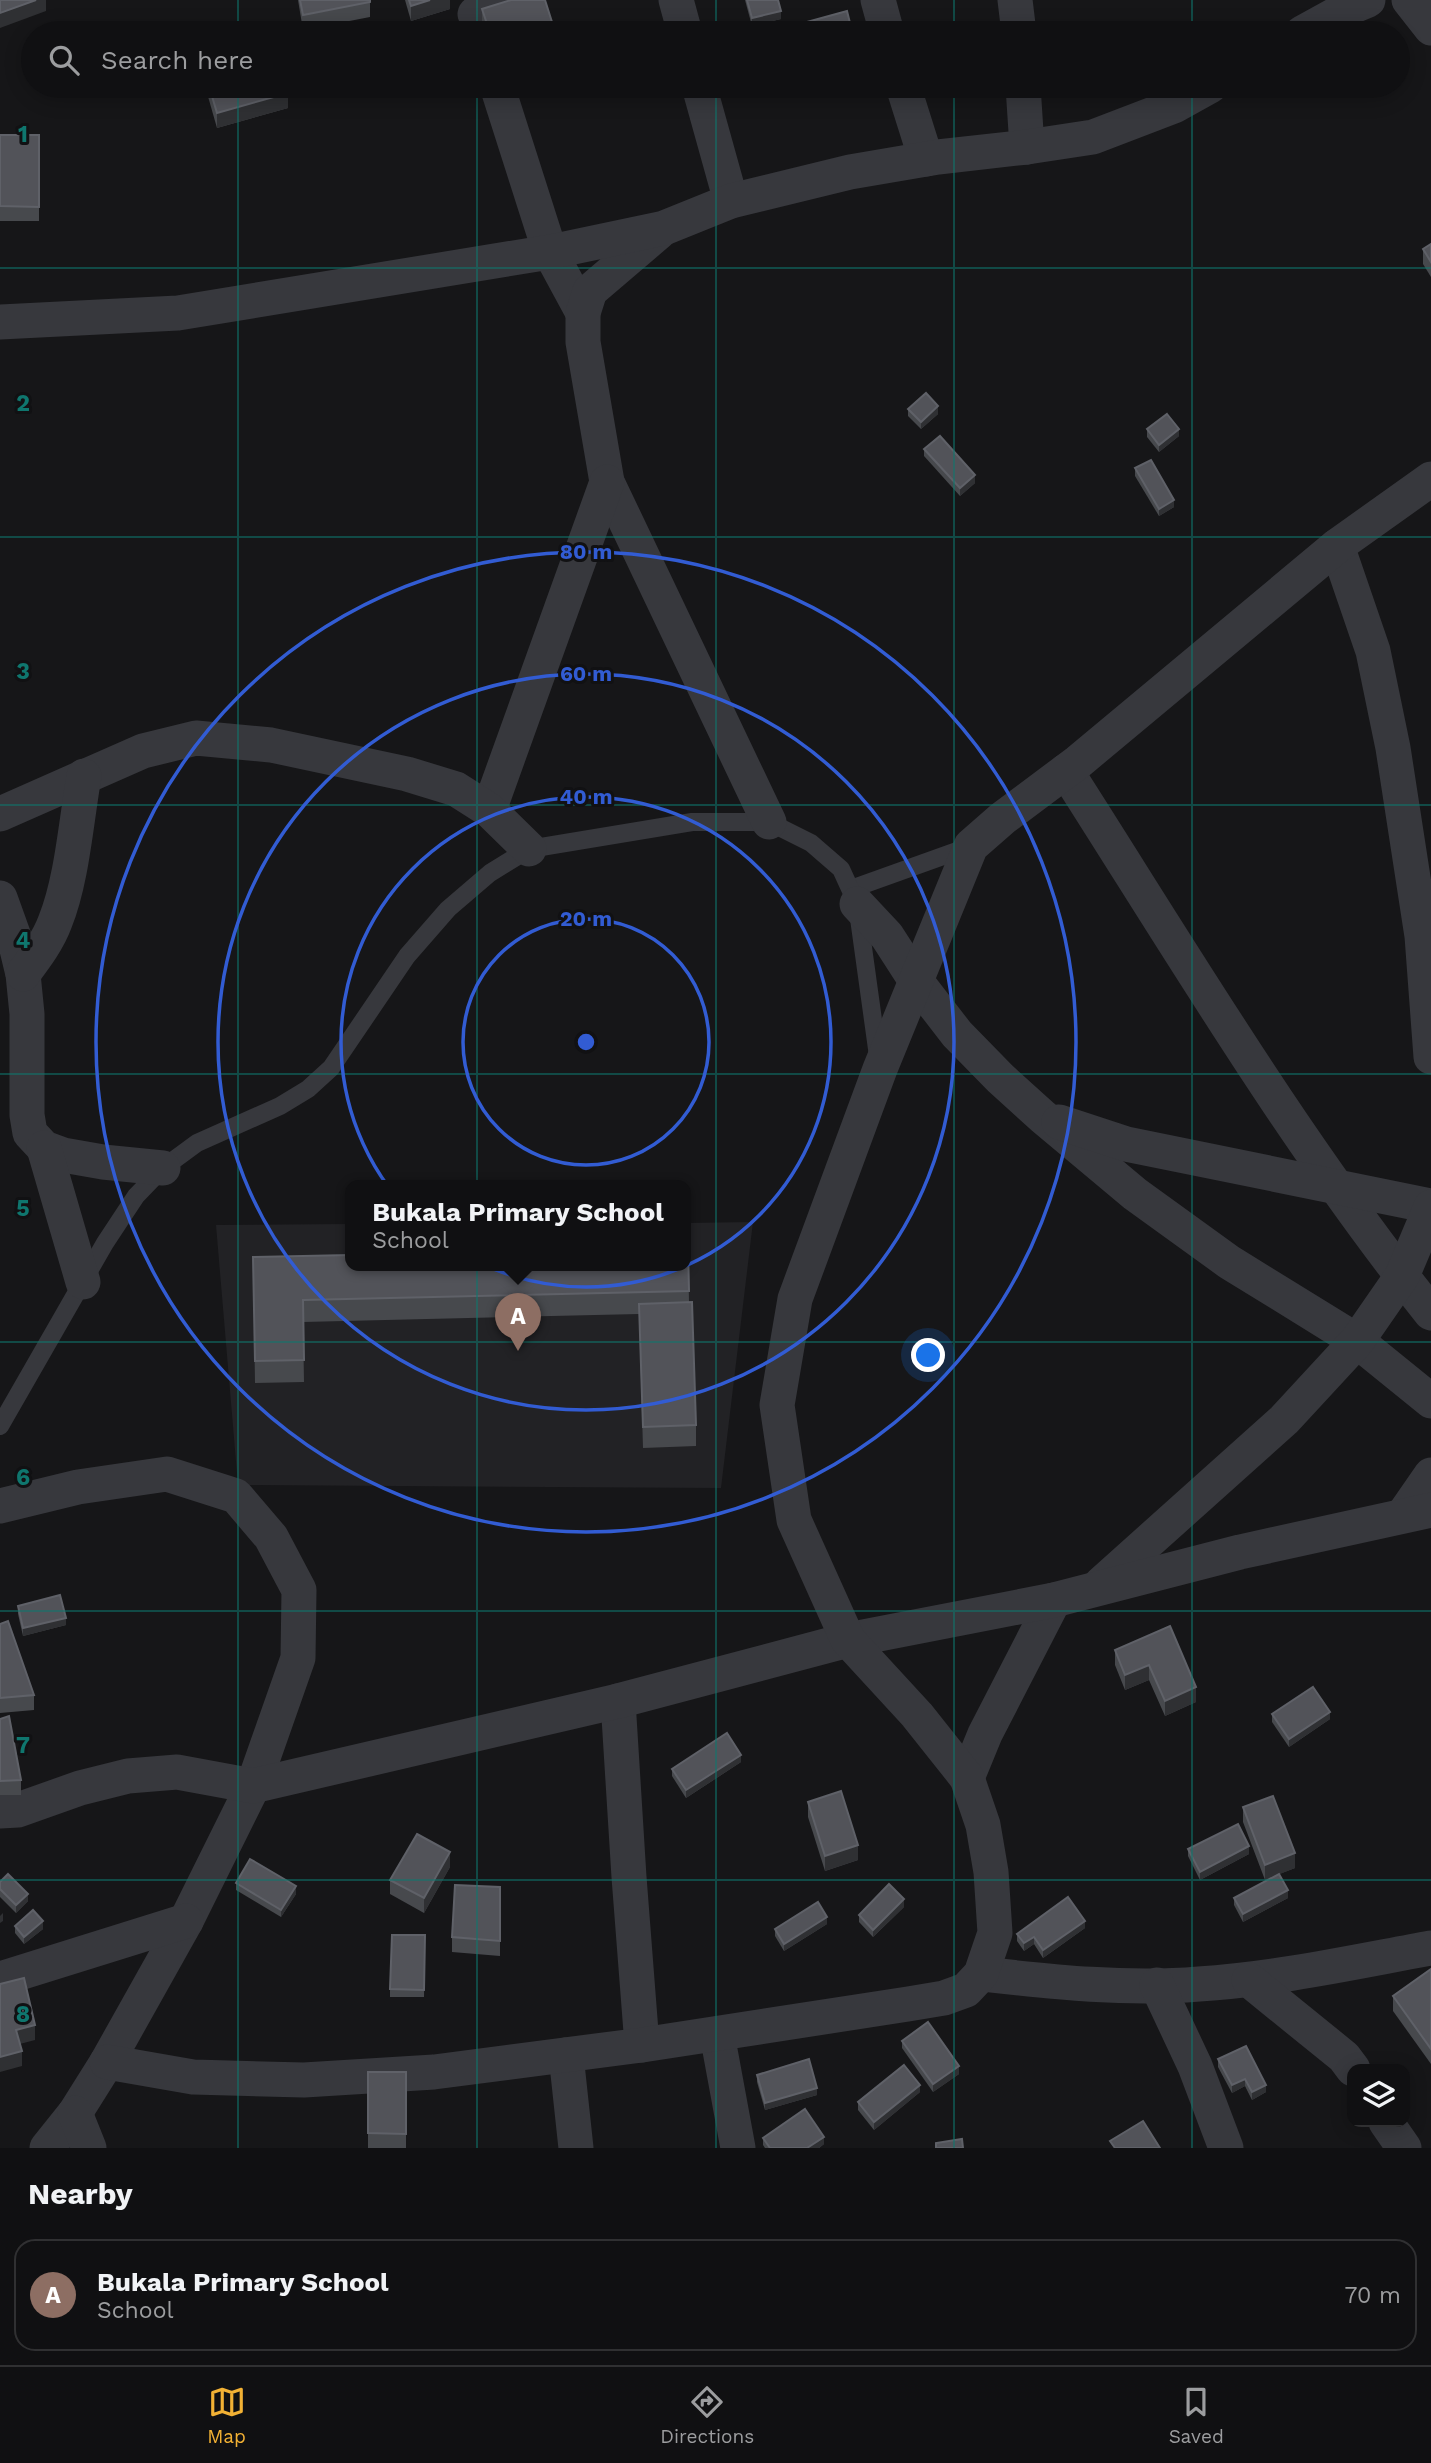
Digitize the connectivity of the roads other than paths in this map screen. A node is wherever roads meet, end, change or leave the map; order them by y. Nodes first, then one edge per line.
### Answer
1 (528, 0) edge
2 (676, 0) edge
3 (878, 0) edge
4 (1015, 0) edge
5 (1368, 0) edge
6 (1409, 0) edge
7 (476, 16) edge
8 (682, 21) edge
9 (884, 21) edge
10 (1018, 21) edge
11 (1324, 21) edge
12 (1431, 28) edge
13 (501, 98) edge
14 (702, 98) edge
15 (907, 98) edge
16 (1024, 98) edge
17 (1188, 98) edge
18 (1027, 147) junction
19 (926, 159) junction
20 (731, 201) junction
21 (664, 228) junction
22 (550, 253) junction
23 (583, 313) junction
24 (0, 322) edge
25 (1431, 479) edge
26 (607, 482) junction
27 (1337, 546) junction
28 (1066, 771) junction
29 (84, 776) junction
30 (489, 810) junction
31 (0, 814) edge
32 (769, 822) junction
33 (971, 846) junction
34 (529, 849) junction
35 (854, 897) junction
36 (0, 898) edge
37 (23, 974) junction
38 (916, 981) junction
39 (1431, 1057) edge
40 (880, 1069) junction
41 (1044, 1117) junction
42 (44, 1148) junction
43 (163, 1168) junction
44 (1337, 1188) junction
45 (1431, 1207) edge
46 (1402, 1276) junction
47 (83, 1282) junction
48 (1431, 1312) edge
49 (1357, 1341) junction
50 (1431, 1401) edge
51 (0, 1426) edge
52 (1431, 1475) edge
53 (0, 1506) edge
54 (1417, 1512) edge
55 (1096, 1589) junction
56 (1054, 1600) junction
57 (848, 1640) junction
58 (618, 1701) junction
59 (967, 1778) junction
60 (253, 1786) junction
61 (0, 1811) edge
62 (186, 1921) junction
63 (1431, 1948) edge
64 (981, 1974) junction
65 (0, 1979) edge
66 (1249, 1980) junction
67 (1157, 1985) junction
68 (717, 2034) junction
69 (642, 2045) junction
70 (566, 2055) junction
71 (107, 2062) junction
72 (1349, 2064) edge
73 (75, 2113) junction
74 (1390, 2127) edge
75 (47, 2148) edge
76 (89, 2148) edge
77 (576, 2148) edge
78 (738, 2148) edge
79 (1226, 2148) edge
80 (1404, 2148) edge

1 - 7 street
2 - 8 street
3 - 9 street
4 - 10 street
5 - 11 street
6 - 12 street
13 - 22 street
14 - 20 street
15 - 19 street
16 - 18 street
17 - 18 street
18 - 19 street
19 - 20 street
20 - 21 street
21 - 22 street
21 - 23 street
22 - 23 street
22 - 24 street
23 - 26 street
25 - 27 street
26 - 30 street
26 - 32 street
27 - 28 street
27 - 39 street
28 - 33 street
28 - 44 street
29 - 30 street
29 - 31 street
29 - 37 street
30 - 34 street
32 - 34 lane
32 - 35 lane
33 - 35 lane
33 - 38 street
34 - 43 lane
35 - 38 street
35 - 40 lane
36 - 37 street
37 - 42 street
38 - 40 street
38 - 41 street
40 - 57 street
41 - 44 street
41 - 49 street
42 - 43 street
42 - 47 street
43 - 47 lane
44 - 45 street
44 - 46 street
45 - 46 street
46 - 48 street
46 - 49 street
47 - 51 lane
49 - 50 street
49 - 55 street
52 - 54 street
53 - 60 street
54 - 55 street
55 - 56 street
56 - 57 street
56 - 59 street
57 - 58 street
57 - 59 street
58 - 60 street
58 - 69 street
59 - 64 street
60 - 61 street
60 - 62 street
62 - 65 street
62 - 71 street
63 - 66 street
64 - 67 street
64 - 68 street
66 - 67 street
66 - 72 street
67 - 79 street
68 - 69 street
68 - 78 street
69 - 70 street
70 - 71 street
70 - 77 street
71 - 73 street
73 - 75 street
73 - 76 street
74 - 80 street

